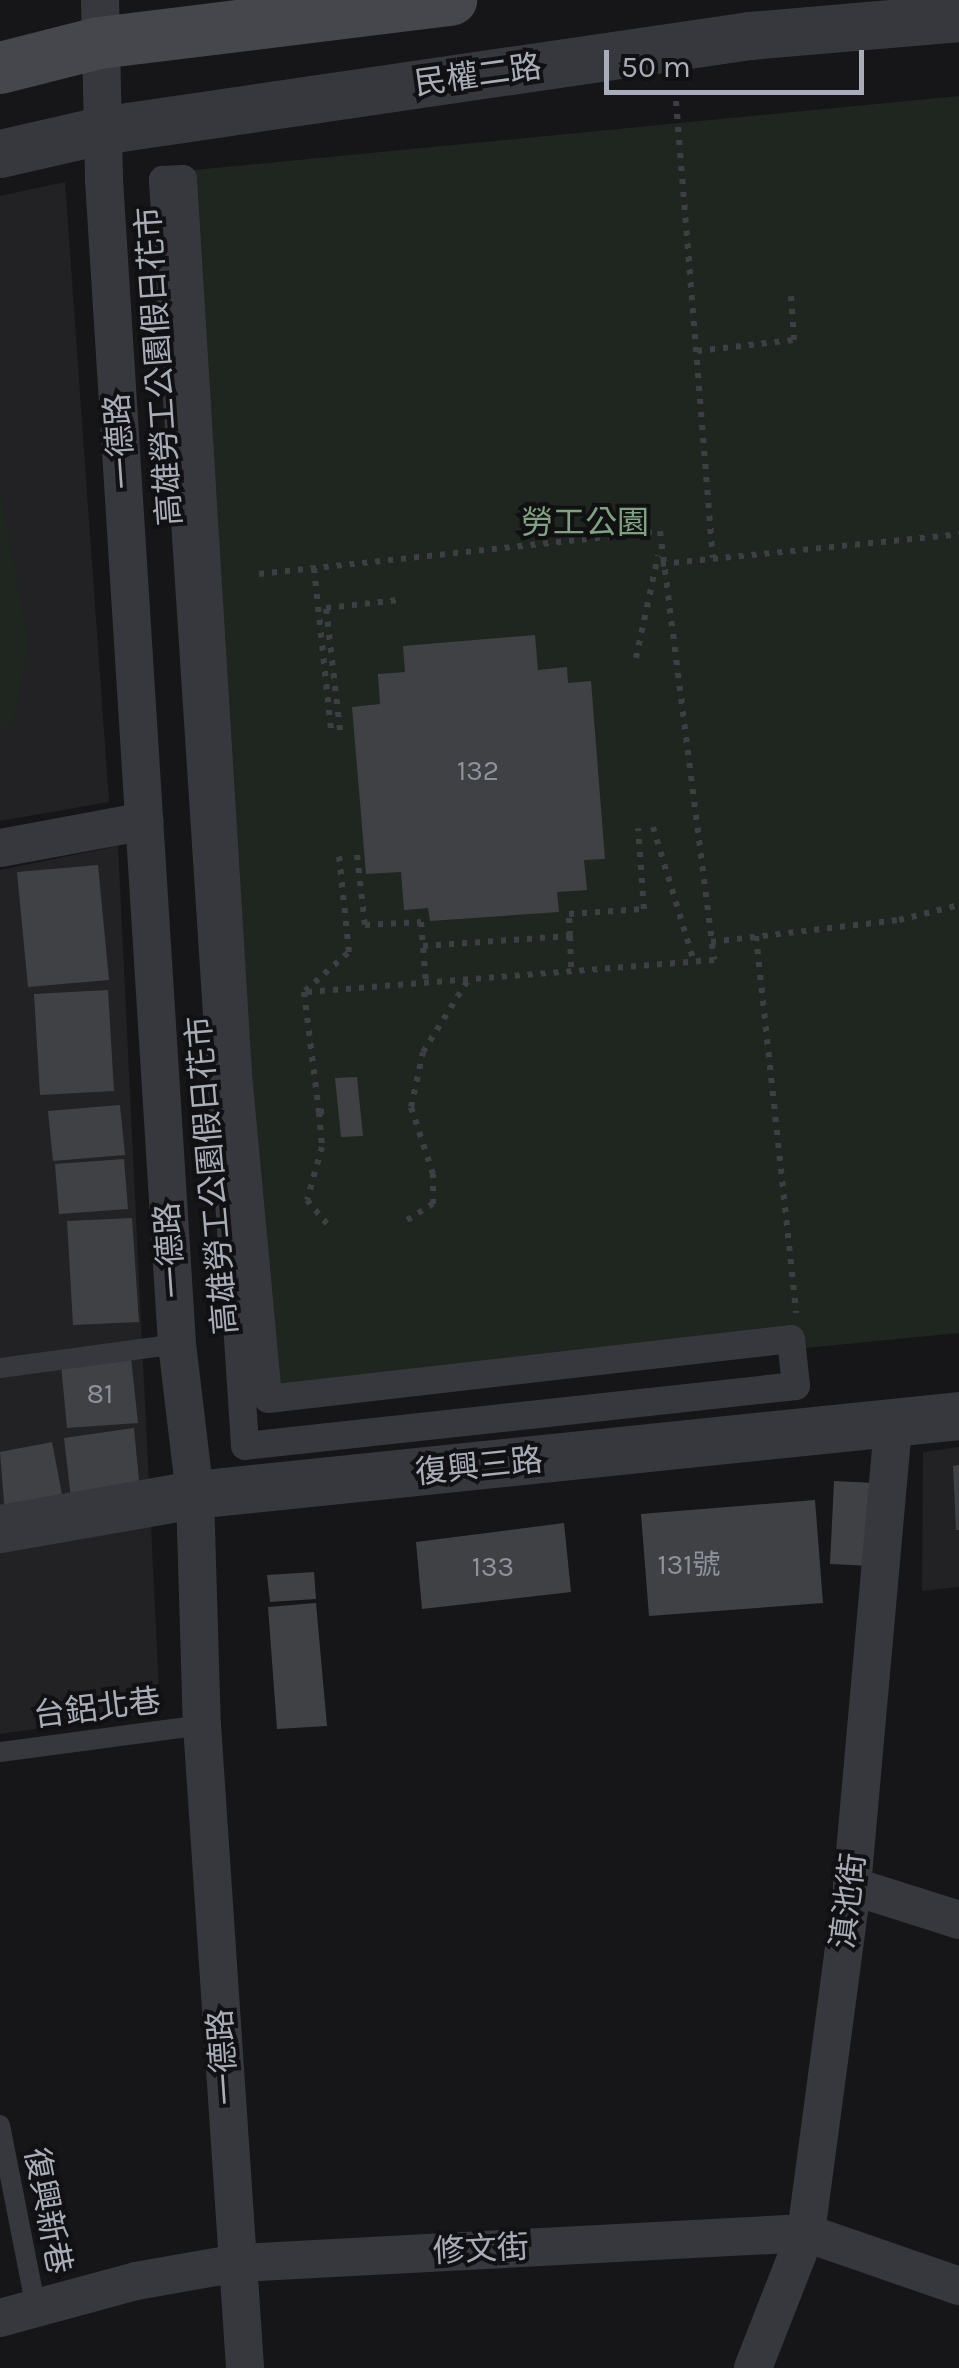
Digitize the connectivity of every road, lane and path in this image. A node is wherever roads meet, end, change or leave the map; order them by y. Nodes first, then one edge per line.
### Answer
1 (451, 0) edge
2 (959, 18) edge
3 (100, 22) edge
4 (0, 68) edge
5 (676, 101) dead end
6 (102, 130) junction
7 (0, 154) edge
8 (791, 296) dead end
9 (697, 352) junction
10 (959, 534) edge
11 (660, 549) junction
12 (712, 558) dead end
13 (661, 564) junction
14 (314, 568) junction
15 (260, 574) dead end
16 (400, 600) dead end
17 (636, 658) dead end
18 (144, 821) junction
19 (653, 827) dead end
20 (638, 828) dead end
21 (0, 848) edge
22 (357, 854) dead end
23 (340, 856) dead end
24 (959, 906) edge
25 (570, 936) junction
26 (756, 936) junction
27 (710, 942) junction
28 (422, 946) junction
29 (694, 962) junction
30 (571, 971) junction
31 (468, 980) junction
32 (426, 984) junction
33 (304, 992) junction
34 (330, 1111) dead end
35 (319, 1112) junction
36 (407, 1220) dead end
37 (330, 1227) dead end
38 (797, 1326) dead end
39 (176, 1344) junction
40 (0, 1368) edge
41 (796, 1386) joint
42 (959, 1416) edge
43 (894, 1423) junction
44 (195, 1495) junction
45 (0, 1529) edge
46 (202, 1726) junction
47 (0, 1752) edge
48 (852, 1886) junction
49 (959, 1920) edge
50 (0, 2125) edge
51 (806, 2233) junction
52 (238, 2263) junction
53 (959, 2286) edge
54 (18, 2313) edge
55 (245, 2368) edge
56 (753, 2368) edge

1 - 3 main road
2 - 6 street, 民權二路
3 - 4 main road
3 - 6 street, 一德路
5 - 9 path
6 - 7 street, 民權二路
6 - 18 street, 一德路
8 - 9 path
9 - 12 path
10 - 13 path
11 - 13 path
11 - 14 path
11 - 17 path
13 - 27 path
14 - 15 path
14 - 16 path
18 - 21 street
18 - 39 street, 一德路
19 - 29 path
20 - 25 path
22 - 28 path
23 - 33 path
24 - 26 path
25 - 28 path
25 - 30 path
26 - 27 path
26 - 38 path
27 - 29 path
28 - 32 path
29 - 30 path
30 - 31 path
31 - 32 path
31 - 36 path
32 - 33 path
33 - 35 path
34 - 35 path
35 - 37 path
39 - 40 lane
39 - 44 street, 一德路
41 - 41 street, 高雄勞工公園假日花市
42 - 43 street, 復興三路
43 - 44 street, 復興三路
43 - 48 street, 滇池街
44 - 45 street, 復興三路
44 - 46 street, 一德路
46 - 47 lane, 台鋁北巷
46 - 52 street, 一德路
48 - 49 street
48 - 51 street, 滇池街
50 - 54 lane, 復興新巷
51 - 52 street, 修文街
51 - 53 street, 修文街
51 - 56 street, 滇池街
52 - 54 street, 修文街
52 - 55 street, 一德路

